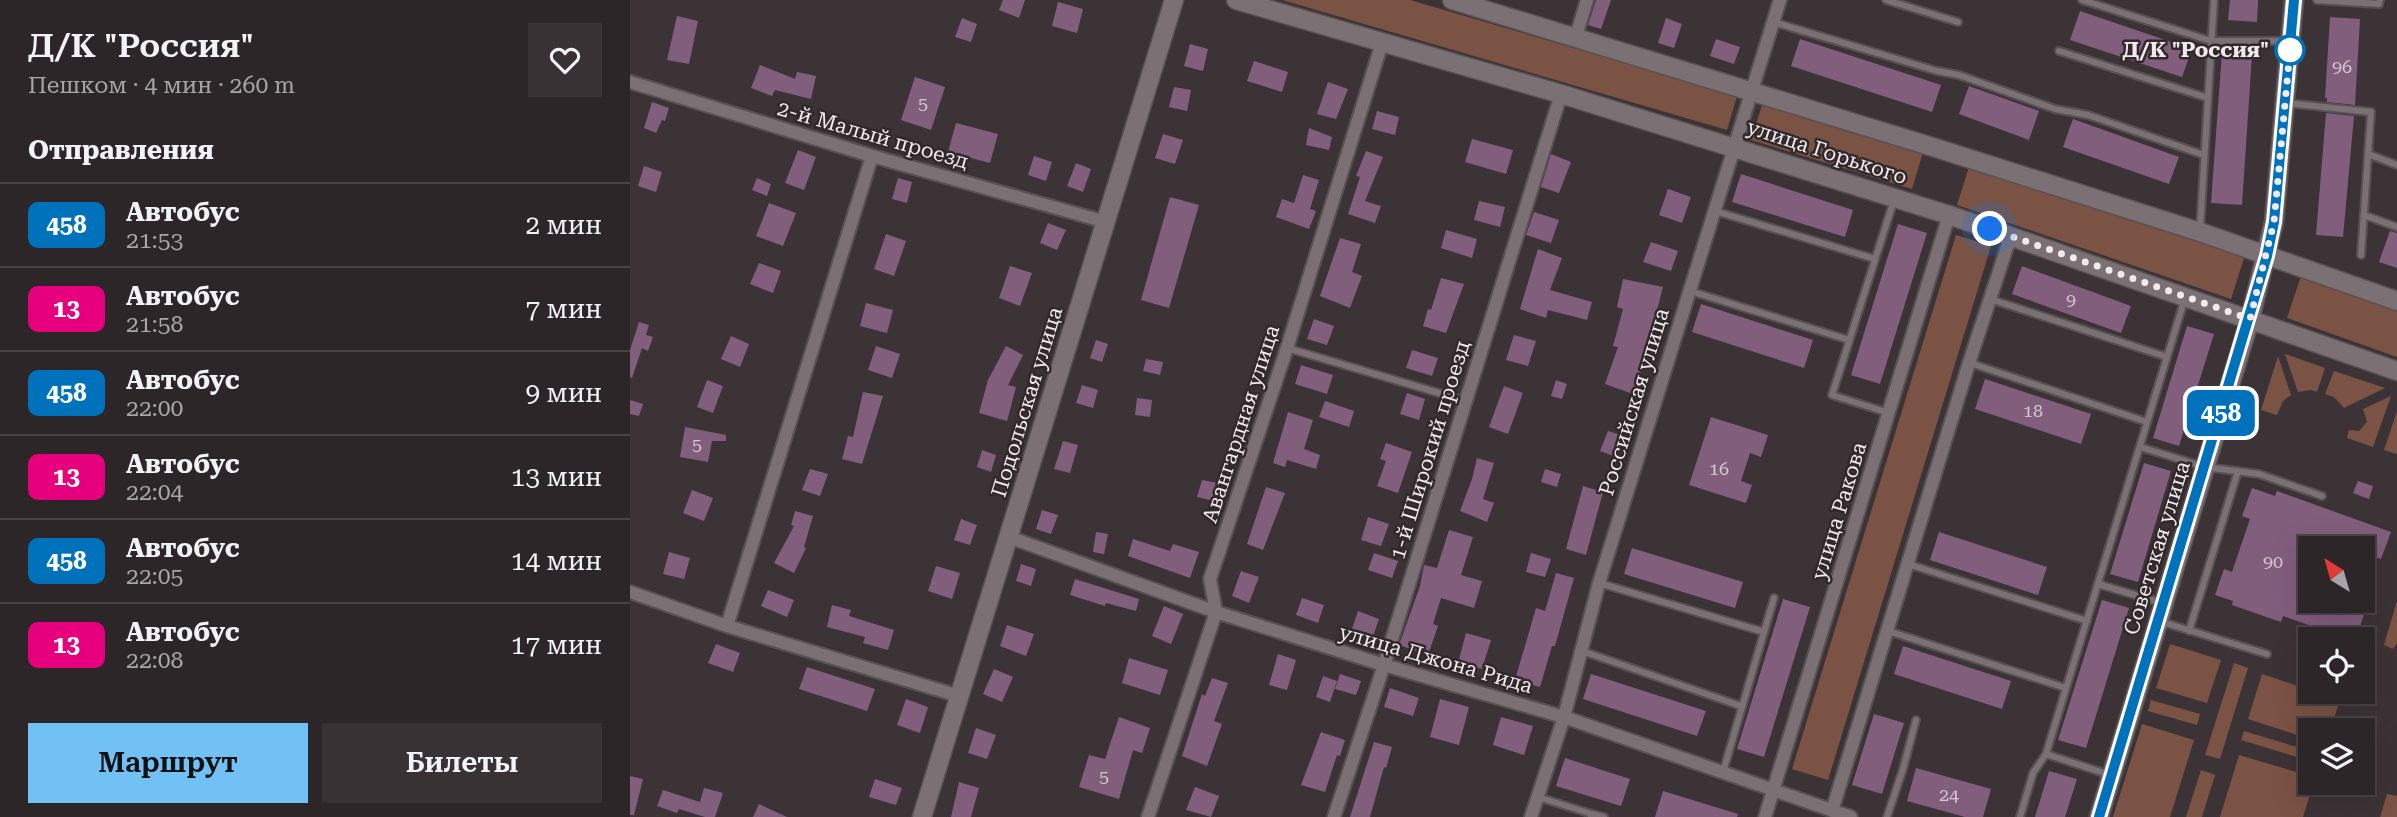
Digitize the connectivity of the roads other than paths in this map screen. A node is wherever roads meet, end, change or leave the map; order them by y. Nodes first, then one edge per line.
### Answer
1 (1174, 0) edge
2 (1236, 0) edge
3 (1452, 0) edge
4 (1587, 0) edge
5 (1780, 0) edge
6 (1886, 0) edge
7 (2082, 0) edge
8 (2214, 0) edge
9 (2294, 0) edge
10 (2317, 0) edge
11 (2380, 0) edge
12 (1773, 22) junction
13 (1958, 22) dead end
14 (1576, 36) junction
15 (2211, 41) junction
16 (2291, 41) junction
17 (1382, 43) junction
18 (2059, 51) dead end
19 (630, 82) edge
20 (1751, 89) junction
21 (1561, 93) junction
22 (2207, 98) junction
23 (2285, 103) junction
24 (1733, 146) junction
25 (2368, 154) junction
26 (2204, 155) junction
27 (872, 156) junction
28 (2397, 165) edge
29 (1895, 198) junction
30 (1713, 210) junction
31 (1949, 215) junction
32 (2364, 215) junction
33 (1105, 222) junction
34 (2397, 227) edge
35 (2200, 232) junction
36 (2011, 235) junction
37 (2361, 255) dead end
38 (2267, 256) junction
39 (1875, 260) junction
40 (1688, 291) junction
41 (2186, 296) junction
42 (1990, 298) junction
43 (2397, 301) edge
44 (2250, 319) junction
45 (1849, 340) junction
46 (1287, 348) junction
47 (2167, 357) junction
48 (1969, 363) junction
49 (2397, 371) edge
50 (1465, 401) junction
51 (1889, 413) junction
52 (2147, 422) junction
53 (2140, 447) junction
54 (2205, 467) junction
55 (2238, 471) junction
56 (2322, 496) dead end
57 (1009, 537) junction
58 (1907, 564) junction
59 (1599, 583) junction
60 (2098, 584) junction
61 (630, 592) edge
62 (1774, 598) dead end
63 (1216, 612) junction
64 (2161, 612) junction
65 (2087, 621) junction
66 (727, 626) junction
67 (1886, 631) junction
68 (2189, 631) junction
69 (1764, 632) junction
70 (1580, 651) junction
71 (2267, 654) dead end
72 (1384, 665) junction
73 (2066, 688) junction
74 (959, 696) junction
75 (1741, 706) junction
76 (1564, 716) junction
77 (1916, 720) dead end
78 (2046, 754) junction
79 (1723, 772) junction
80 (2112, 775) junction
81 (1773, 790) junction
82 (1538, 797) junction
83 (1832, 811) junction
84 (1592, 815) edge
85 (922, 817) edge
86 (1148, 817) edge
87 (1334, 817) edge
88 (1531, 817) edge
89 (1604, 817) edge
90 (1765, 817) edge
91 (1852, 817) edge
92 (1887, 817) edge
93 (2020, 817) edge
94 (2099, 817) edge

1 - 33 street, Подольская улица
2 - 17 street, улица Горького
3 - 14 street, улица Горького
4 - 14 street
5 - 12 street, Российская улица
6 - 13 lane
7 - 15 lane
8 - 15 lane
9 - 16 street, Советская улица
10 - 11 lane
12 - 20 street, Российская улица
12 - 26 lane
14 - 20 street, улица Горького
15 - 16 lane
15 - 22 lane
16 - 23 street, Советская улица
17 - 21 street, улица Горького
17 - 46 street, Авангардная улица
18 - 22 lane
19 - 27 street, 2-й Малый проезд
20 - 24 street, Российская улица
20 - 35 street, улица Горького
21 - 24 street, улица Горького
21 - 50 street, 1-й Широкий проезд
22 - 26 lane
23 - 25 lane
23 - 38 street, Советская улица
24 - 29 street, улица Горького
24 - 30 street, Российская улица
25 - 28 lane
25 - 32 lane
26 - 35 lane
27 - 33 street, 2-й Малый проезд
27 - 66 street
29 - 31 street, улица Горького
29 - 39 lane
30 - 39 lane
30 - 40 street, Российская улица
31 - 36 street, улица Горького
31 - 51 street, улица Ракова
32 - 34 lane
32 - 37 lane
33 - 57 street, Подольская улица
35 - 38 street, улица Горького
36 - 41 street, улица Горького
36 - 42 street
38 - 43 street, улица Горького
38 - 44 street, Советская улица
39 - 45 lane
40 - 45 lane
40 - 59 street, Российская улица
41 - 44 street, улица Горького
41 - 47 lane
42 - 47 lane
42 - 48 street
44 - 49 street, улица Горького
44 - 54 street, Советская улица
45 - 51 lane
46 - 50 lane
46 - 63 street, Авангардная улица
47 - 52 lane
48 - 52 lane
48 - 58 street
50 - 72 street, 1-й Широкий проезд
51 - 81 street, улица Ракова
52 - 53 lane
53 - 54 lane
53 - 60 lane
54 - 55 lane
54 - 64 street, Советская улица
55 - 56 lane
55 - 68 lane
57 - 63 street, улица Джона Рида
57 - 74 street, Подольская улица
58 - 65 lane
58 - 67 street
59 - 69 lane
59 - 70 street, Российская улица
60 - 64 lane
60 - 65 lane
61 - 66 street
62 - 69 lane
63 - 72 street, улица Джона Рида
63 - 86 street, Авангардная улица
64 - 68 lane
64 - 80 street, Советская улица
65 - 73 lane
66 - 74 street
67 - 73 lane
67 - 83 street
68 - 71 lane
69 - 75 lane
70 - 75 lane
70 - 76 street, Российская улица
72 - 76 street, улица Джона Рида
72 - 87 street, 1-й Широкий проезд
73 - 78 lane
74 - 85 street, Подольская улица
75 - 79 lane
76 - 79 street, улица Джона Рида
76 - 82 street, Российская улица
77 - 92 lane
78 - 80 lane
78 - 93 lane
79 - 81 street, улица Джона Рида
80 - 94 street, Советская улица
81 - 83 street, улица Джона Рида
81 - 90 street, улица Ракова
82 - 84 lane
82 - 88 street, Российская улица
83 - 91 street, улица Джона Рида
84 - 89 lane

